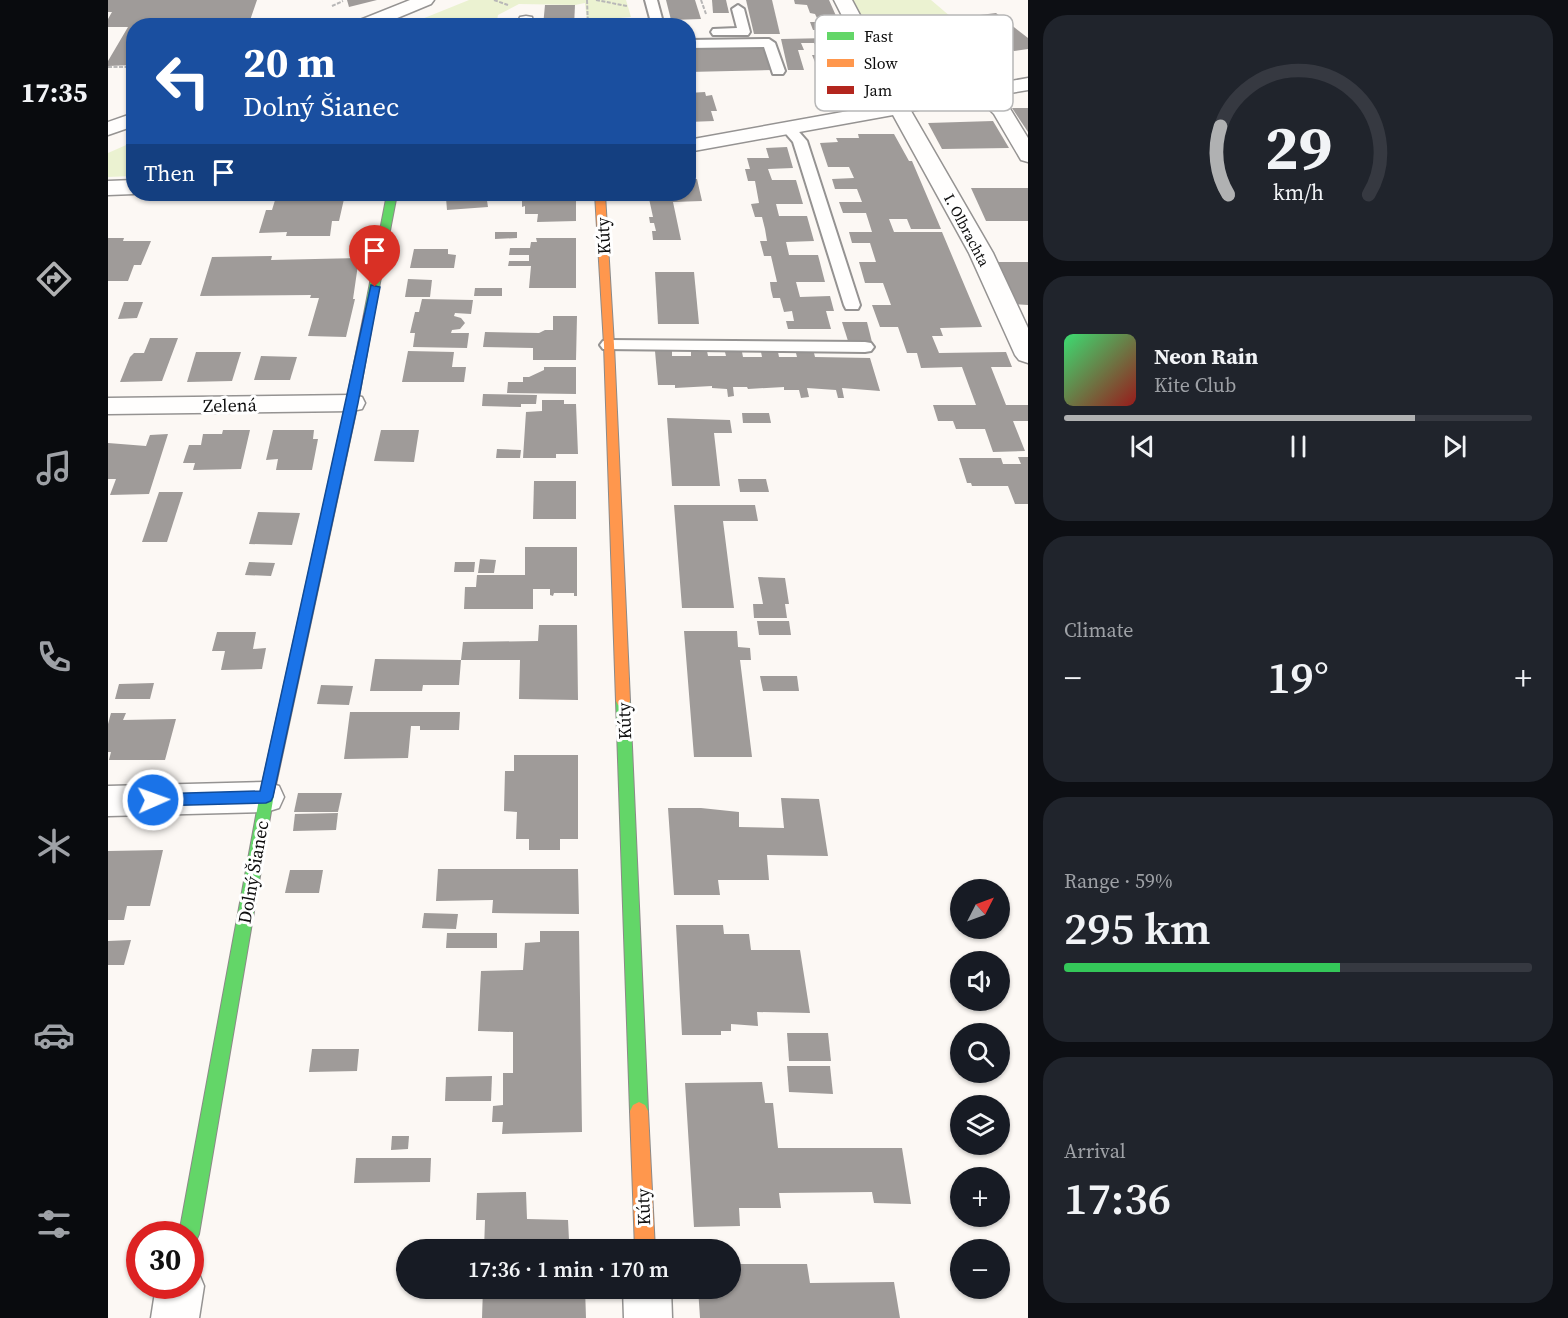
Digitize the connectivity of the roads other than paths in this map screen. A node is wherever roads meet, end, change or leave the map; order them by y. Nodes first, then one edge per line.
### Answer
1 (403, 0) edge
2 (425, 0) edge
3 (651, 0) edge
4 (843, 0) edge
5 (738, 9) dead end
6 (851, 15) edge
7 (373, 18) edge
8 (380, 18) edge
9 (656, 18) edge
10 (696, 32) edge
11 (696, 44) edge
12 (778, 71) dead end
13 (1028, 84) edge
14 (1013, 87) edge
15 (882, 111) edge
16 (901, 111) edge
17 (1002, 111) edge
18 (126, 122) edge
19 (788, 128) junction
20 (108, 129) edge
21 (696, 145) edge
22 (1028, 156) edge
23 (126, 187) edge
24 (108, 188) edge
25 (391, 201) edge
26 (600, 201) edge
27 (852, 305) dead end
28 (609, 345) junction
29 (865, 346) dead end
30 (1028, 355) edge
31 (352, 403) junction
32 (108, 406) edge
33 (266, 797) junction
34 (108, 801) edge
35 (191, 1221) edge
36 (645, 1239) edge
37 (178, 1299) edge
38 (647, 1299) edge
39 (174, 1318) edge
40 (648, 1318) edge

1 - 7 street
2 - 8 street
3 - 9 lane
4 - 6 street, I. Olbrachta
5 - 10 lane
11 - 12 lane
13 - 14 street
15 - 19 street
16 - 30 street, I. Olbrachta
17 - 22 street
18 - 20 street
19 - 21 street
19 - 27 lane
23 - 24 street
25 - 31 street, Dolný Šianec
26 - 28 street, Kúty
28 - 29 lane
28 - 36 street, Kúty
31 - 32 street, Zelená
31 - 33 street, Dolný Šianec
33 - 34 street
33 - 35 street, Dolný Šianec
37 - 39 street
38 - 40 street

